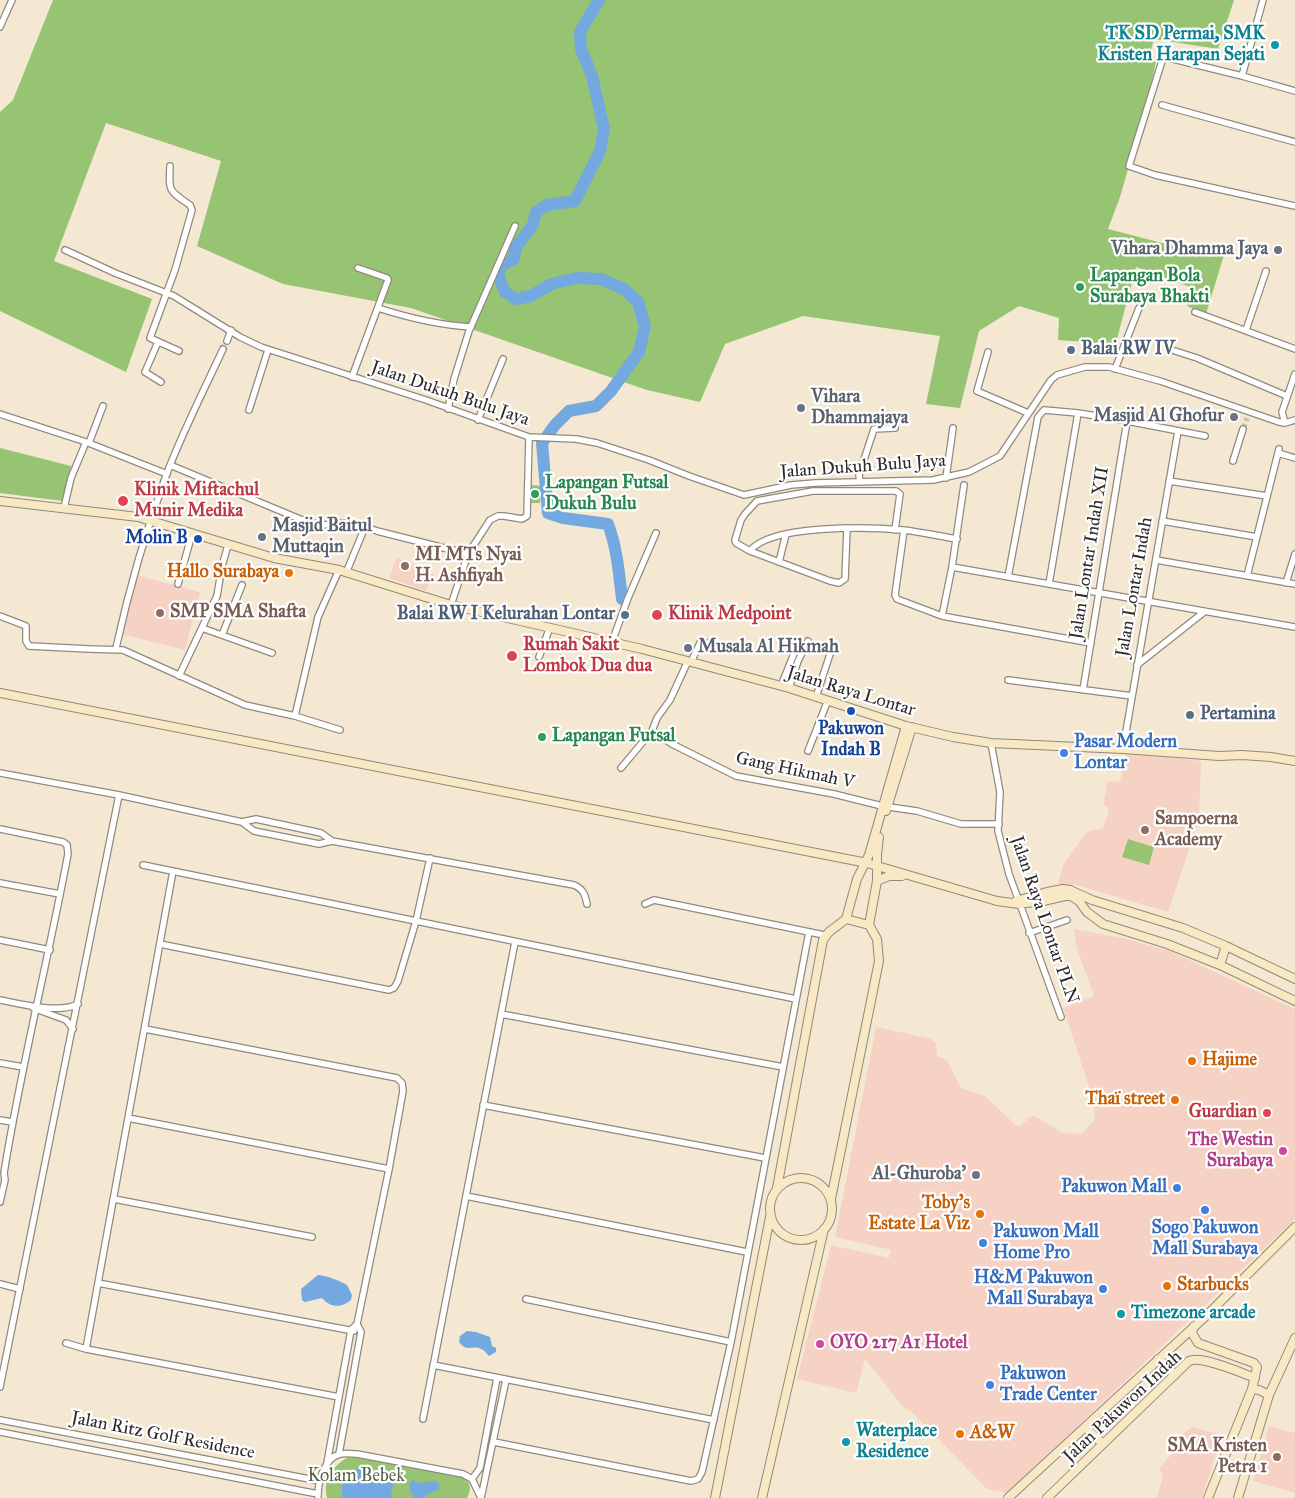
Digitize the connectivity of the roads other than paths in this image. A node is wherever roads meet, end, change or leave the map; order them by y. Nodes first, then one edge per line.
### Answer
1 (12, 0) edge
2 (1262, 0) edge
3 (0, 27) edge
4 (1242, 76) junction
5 (1295, 91) edge
6 (1162, 105) dead end
7 (1295, 142) edge
8 (170, 166) dead end
9 (1295, 206) edge
10 (515, 226) dead end
11 (65, 250) dead end
12 (358, 268) dead end
13 (1266, 271) dead end
14 (167, 294) junction
15 (378, 308) junction
16 (1139, 308) dead end
17 (1195, 312) dead end
18 (470, 327) junction
19 (231, 330) junction
20 (1246, 330) junction
21 (226, 341) dead end
22 (158, 342) junction
23 (223, 348) dead end
24 (1295, 349) edge
25 (268, 350) junction
26 (1175, 351) dead end
27 (179, 352) dead end
28 (988, 352) dead end
29 (503, 359) dead end
30 (1115, 369) junction
31 (1295, 374) edge
32 (352, 377) junction
33 (161, 382) dead end
34 (1287, 396) junction
35 (103, 406) dead end
36 (448, 409) junction
37 (248, 410) dead end
38 (1028, 413) junction
39 (1078, 413) junction
40 (0, 414) edge
41 (478, 420) junction
42 (1295, 420) edge
43 (1127, 421) junction
44 (1284, 423) junction
45 (895, 428) dead end
46 (953, 428) dead end
47 (1243, 429) tunnel mouth
48 (1178, 431) junction
49 (1205, 436) dead end
50 (529, 437) junction
51 (87, 443) junction
52 (1295, 458) edge
53 (1233, 462) dead end
54 (170, 465) junction
55 (167, 474) junction
56 (946, 478) junction
57 (1169, 481) junction
58 (860, 482) junction
59 (964, 485) dead end
60 (1267, 496) junction
61 (0, 501) edge
62 (64, 508) junction
63 (151, 521) junction
64 (1162, 521) junction
65 (366, 527) junction
66 (847, 528) junction
67 (895, 530) junction
68 (904, 530) junction
69 (656, 533) dead end
70 (192, 534) junction
71 (786, 534) junction
72 (1257, 536) junction
73 (957, 538) junction
74 (228, 545) junction
75 (750, 551) junction
76 (468, 554) junction
77 (1295, 554) edge
78 (1156, 560) junction
79 (779, 562) junction
80 (952, 567) junction
81 (342, 571) junction
82 (1008, 576) junction
83 (1247, 576) junction
84 (1286, 583) junction
85 (178, 584) dead end
86 (1048, 584) junction
87 (1295, 584) edge
88 (242, 585) dead end
89 (1099, 592) junction
90 (1148, 601) junction
91 (451, 605) junction
92 (1204, 612) junction
93 (0, 616) edge
94 (942, 616) junction
95 (550, 627) junction
96 (1295, 627) edge
97 (202, 628) junction
98 (222, 635) junction
99 (808, 641) dead end
100 (612, 642) junction
101 (1090, 643) junction
102 (712, 645) dead end
103 (116, 648) junction
104 (832, 648) dead end
105 (795, 651) dead end
106 (272, 653) dead end
107 (539, 656) dead end
108 (689, 662) junction
109 (1137, 666) junction
110 (179, 676) junction
111 (1008, 680) dead end
112 (785, 687) junction
113 (1083, 690) junction
114 (0, 693) edge
115 (817, 695) junction
116 (1132, 696) junction
117 (828, 700) junction
118 (294, 716) junction
119 (909, 726) junction
120 (340, 730) dead end
121 (652, 731) junction
122 (991, 743) junction
123 (1123, 749) junction
124 (808, 751) dead end
125 (1295, 761) edge
126 (621, 768) dead end
127 (0, 772) edge
128 (119, 795) junction
129 (885, 807) junction
130 (242, 822) junction
131 (998, 824) junction
132 (0, 829) edge
133 (332, 841) junction
134 (430, 858) junction
135 (867, 863) junction
136 (143, 865) dead end
137 (877, 866) junction
138 (173, 871) junction
139 (909, 876) junction
140 (877, 880) junction
141 (0, 883) edge
142 (60, 894) junction
143 (1016, 902) junction
144 (587, 904) dead end
145 (644, 904) dead end
146 (846, 919) junction
147 (1067, 920) dead end
148 (416, 921) junction
149 (869, 925) junction
150 (809, 932) junction
151 (1029, 933) junction
152 (0, 940) edge
153 (823, 940) junction
154 (515, 942) junction
155 (160, 944) junction
156 (1226, 946) junction
157 (50, 950) junction
158 (1220, 965) junction
159 (1295, 979) edge
160 (0, 1000) edge
161 (796, 1000) junction
162 (1295, 1001) edge
163 (78, 1004) junction
164 (33, 1007) junction
165 (501, 1014) junction
166 (1061, 1017) dead end
167 (73, 1029) junction
168 (145, 1029) junction
169 (0, 1063) edge
170 (23, 1067) junction
171 (783, 1067) junction
172 (483, 1106) junction
173 (128, 1118) junction
174 (0, 1120) edge
175 (12, 1122) junction
176 (765, 1158) junction
177 (390, 1169) junction
178 (2, 1173) edge
179 (777, 1188) junction
180 (466, 1196) junction
181 (114, 1199) junction
182 (831, 1200) junction
183 (0, 1202) edge
184 (770, 1217) junction
185 (1295, 1227) edge
186 (824, 1229) junction
187 (312, 1237) dead end
188 (747, 1252) junction
189 (98, 1282) junction
190 (0, 1284) edge
191 (20, 1289) junction
192 (526, 1300) dead end
193 (357, 1324) junction
194 (1194, 1326) junction
195 (351, 1330) junction
196 (361, 1332) junction
197 (1295, 1338) edge
198 (731, 1342) junction
199 (66, 1343) dead end
200 (86, 1348) junction
201 (1158, 1359) junction
202 (433, 1365) junction
203 (1174, 1375) junction
204 (496, 1378) junction
205 (1255, 1378) junction
206 (506, 1380) junction
207 (0, 1387) edge
208 (1252, 1389) junction
209 (1269, 1396) junction
210 (338, 1397) junction
211 (422, 1419) dead end
212 (0, 1420) edge
213 (714, 1420) junction
214 (1085, 1427) junction
215 (0, 1432) edge
216 (494, 1442) junction
217 (1103, 1444) junction
218 (339, 1454) junction
219 (327, 1463) junction
220 (472, 1479) junction
221 (320, 1481) junction
222 (318, 1496) edge
223 (481, 1498) edge
224 (715, 1498) edge
225 (762, 1498) edge
226 (1008, 1498) edge
227 (1047, 1498) edge
228 (1208, 1498) edge
229 (1238, 1498) edge

1 - 3 street
2 - 4 street
4 - 5 street
4 - 9 street
6 - 7 street
8 - 14 street
10 - 18 street
11 - 14 street, Jalan Dukuh Bulu Jaya
12 - 15 street
13 - 20 street
14 - 19 street, Jalan Dukuh Bulu Jaya
14 - 22 street
15 - 18 street
15 - 32 street
16 - 30 street
17 - 20 street
18 - 36 street
19 - 21 street
19 - 25 street, Jalan Dukuh Bulu Jaya
20 - 24 street
22 - 27 street
22 - 33 street
23 - 54 street
25 - 32 street, Jalan Dukuh Bulu Jaya
25 - 37 street
26 - 34 street
28 - 38 street
29 - 41 street
30 - 38 street, Jalan Dukuh Bulu Jaya
30 - 44 street, Jalan Dukuh Bulu Jaya
31 - 34 street
32 - 36 street, Jalan Dukuh Bulu Jaya
34 - 44 street
35 - 51 street
36 - 41 street, Jalan Dukuh Bulu Jaya
38 - 56 street, Jalan Dukuh Bulu Jaya
39 - 43 street
39 - 82 street
39 - 86 street
40 - 51 street
41 - 50 street, Jalan Dukuh Bulu Jaya
42 - 44 street
43 - 48 street
43 - 89 street, Jalan Lontar Indah XII
45 - 58 street
46 - 56 street
47 - 53 street
48 - 49 street
48 - 57 street, Jalan Lontar Indah
50 - 58 street, Jalan Dukuh Bulu Jaya
50 - 76 street
51 - 55 street
51 - 62 street
52 - 60 street
54 - 55 street
54 - 65 street
55 - 63 street
56 - 58 street, Jalan Dukuh Bulu Jaya
57 - 60 street
57 - 64 street, Jalan Lontar Indah
59 - 73 street
60 - 72 street
61 - 62 street, Jalan Raya Lontar
62 - 63 street, Jalan Raya Lontar
63 - 70 street, Jalan Raya Lontar
63 - 103 street
64 - 72 street
64 - 78 street, Jalan Lontar Indah
65 - 76 street
65 - 81 street
66 - 67 street
66 - 71 street
66 - 79 street
67 - 68 street
67 - 75 street
68 - 73 street
68 - 94 street
69 - 100 street
70 - 74 street, Jalan Raya Lontar
70 - 85 street
71 - 75 street
71 - 79 street
72 - 83 street
73 - 80 street
74 - 81 street, Jalan Raya Lontar
74 - 97 street
75 - 79 street
76 - 91 street
77 - 84 street
78 - 83 street
78 - 90 street, Jalan Lontar Indah
80 - 82 street
80 - 94 street
81 - 91 street, Jalan Raya Lontar
81 - 118 street
82 - 86 street
83 - 84 street
84 - 87 street
86 - 89 street
88 - 98 street
89 - 90 street
89 - 101 street, Jalan Lontar Indah XII
90 - 92 street
90 - 109 street, Jalan Lontar Indah
91 - 95 street, Jalan Raya Lontar
92 - 96 street
92 - 109 street
93 - 103 street
94 - 101 street
95 - 100 street, Jalan Raya Lontar
95 - 107 street
97 - 98 street
97 - 110 street
98 - 106 street
99 - 112 street
100 - 108 street, Jalan Raya Lontar
101 - 113 street, Jalan Lontar Indah XII
102 - 108 street
103 - 110 street
104 - 115 street
105 - 112 street
108 - 112 street, Jalan Raya Lontar
108 - 121 street
109 - 116 street, Jalan Lontar Indah
110 - 118 street
111 - 113 street
112 - 115 street, Jalan Raya Lontar
113 - 116 street
114 - 135 street
115 - 117 street, Jalan Raya Lontar
116 - 123 street, Jalan Lontar Indah
117 - 119 street, Jalan Raya Lontar
117 - 124 street
118 - 120 street
119 - 122 street, Jalan Raya Lontar
119 - 129 street
121 - 126 street
121 - 129 street, Gang Hikmah V
122 - 123 street, Jalan Raya Lontar
122 - 131 street, Jalan Raya Lontar PLN
123 - 125 street, Jalan Raya Lontar
127 - 128 street
128 - 130 street
128 - 163 street
129 - 131 street, Gang Hikmah V
129 - 135 street
129 - 137 street
130 - 133 street
130 - 133 street
131 - 143 street, Jalan Raya Lontar PLN
132 - 142 street
133 - 134 street
134 - 144 street
134 - 148 street
135 - 137 street
135 - 146 street
136 - 138 street
137 - 139 street
137 - 140 street
138 - 148 street
138 - 155 street
139 - 140 street
139 - 143 street
140 - 149 street
141 - 142 street
142 - 157 street
143 - 151 street, Jalan Raya Lontar PLN
143 - 156 street
143 - 158 street
145 - 150 street
146 - 149 street
146 - 153 street
147 - 151 street
148 - 154 street
148 - 155 street
149 - 182 street
150 - 153 street
150 - 161 street
151 - 166 street, Jalan Raya Lontar PLN
152 - 157 street
153 - 179 street
154 - 161 street
154 - 165 street
155 - 168 street
156 - 158 street
156 - 159 street
157 - 164 street
158 - 162 street
160 - 164 street
161 - 171 street
163 - 164 street
163 - 167 street
164 - 167 street
164 - 170 street
165 - 171 street
165 - 172 street
167 - 191 street
168 - 173 street
168 - 177 street
169 - 170 street
170 - 175 street
171 - 176 street
172 - 176 street
172 - 180 street
173 - 177 street
173 - 181 street
174 - 175 street
175 - 178 street
176 - 188 street
177 - 193 street
178 - 183 street
179 - 182 street
179 - 184 street
180 - 188 street
180 - 202 street
181 - 187 street
181 - 189 street
182 - 186 street
184 - 186 street
184 - 224 street
185 - 194 street, Jalan Pakuwon Indah
186 - 225 street
188 - 198 street
189 - 195 street
189 - 200 street
190 - 191 street
191 - 207 street
192 - 198 street
193 - 195 street
193 - 196 street
194 - 201 street, Jalan Pakuwon Indah
194 - 205 street
195 - 196 street
195 - 210 street
196 - 218 street
197 - 209 street
198 - 213 street
199 - 200 street
200 - 210 street
201 - 203 street
201 - 214 street, Jalan Pakuwon Indah
202 - 204 street
202 - 211 street
203 - 205 street, Jalan Pakuwon Indah
203 - 217 street, Jalan Pakuwon Indah
204 - 206 street
204 - 220 street
205 - 208 street
206 - 213 street
206 - 216 street
208 - 209 street
208 - 228 street
209 - 229 street
210 - 219 street
212 - 221 street, Jalan Ritz Golf Residence
213 - 216 street
214 - 217 street
214 - 226 street, Jalan Pakuwon Indah
215 - 222 street, Jalan Ritz Golf Residence
216 - 223 street
217 - 227 street, Jalan Pakuwon Indah
218 - 219 street
218 - 220 street
219 - 221 street
220 - 223 street
221 - 222 street

